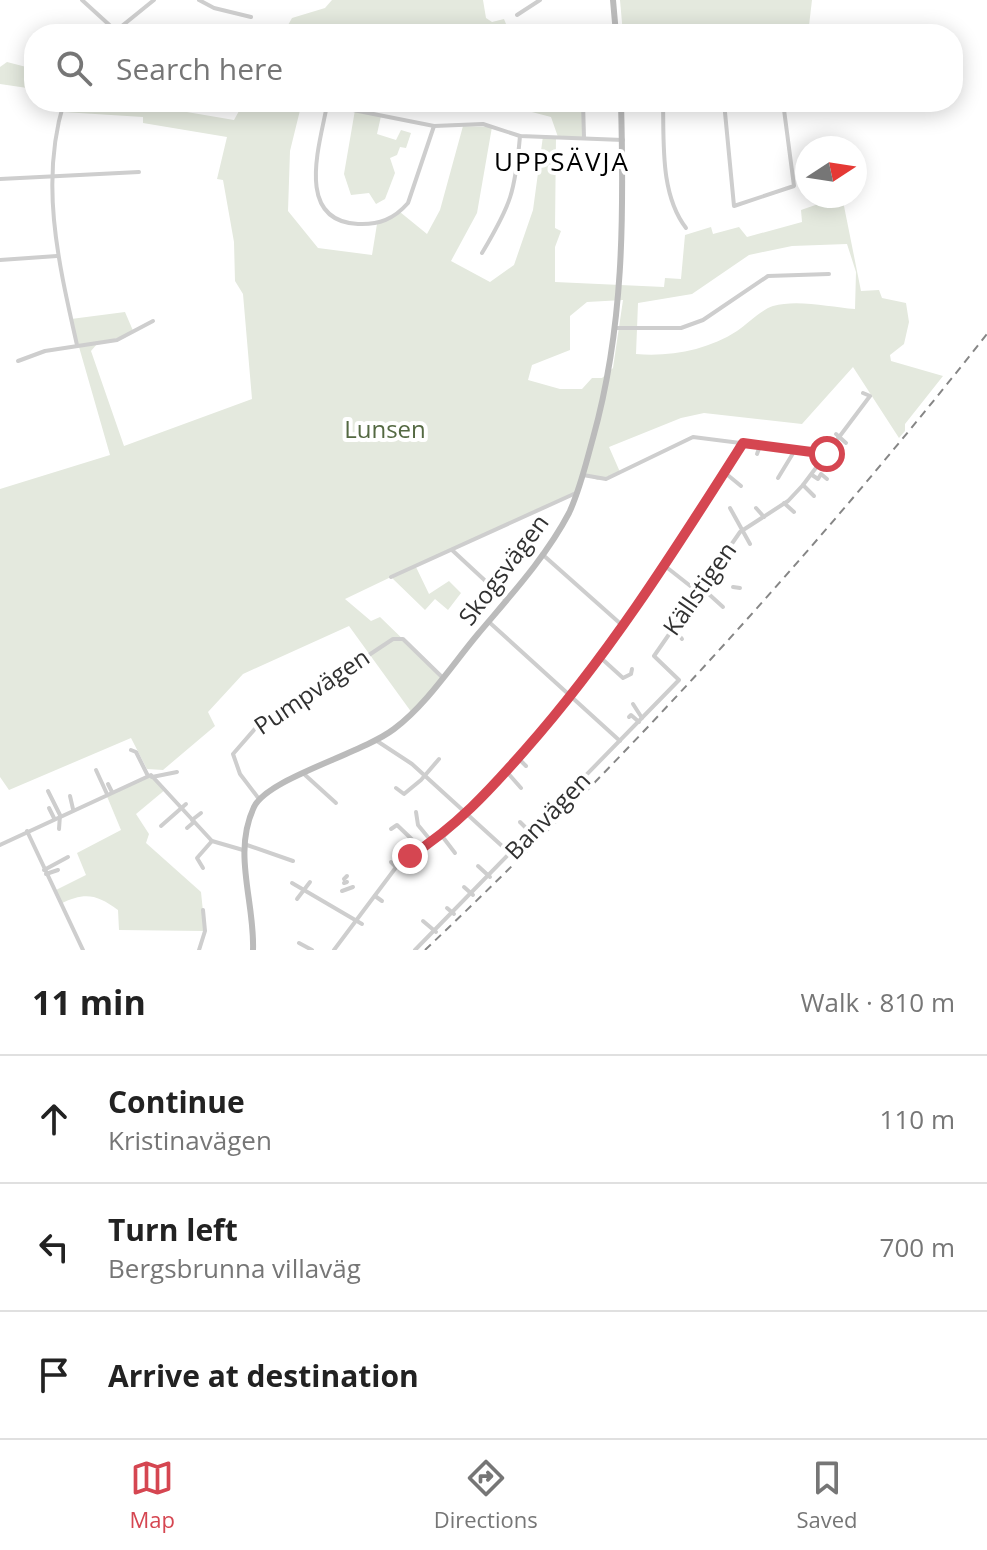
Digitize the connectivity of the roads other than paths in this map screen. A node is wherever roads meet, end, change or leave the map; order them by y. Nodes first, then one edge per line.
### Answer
1 (82, 0) edge
2 (154, 0) edge
3 (199, 0) edge
4 (540, 0) edge
5 (613, 0) edge
6 (517, 15) dead end
7 (251, 17) dead end
8 (105, 24) edge
9 (125, 24) edge
10 (615, 24) edge
11 (61, 112) edge
12 (326, 112) edge
13 (363, 112) edge
14 (583, 112) edge
15 (622, 112) edge
16 (664, 112) edge
17 (725, 112) edge
18 (784, 112) edge
19 (434, 126) junction
20 (520, 136) junction
21 (584, 138) junction
22 (623, 140) junction
23 (139, 172) dead end
24 (0, 179) edge
25 (53, 179) junction
26 (686, 228) dead end
27 (482, 253) dead end
28 (57, 256) junction
29 (0, 260) edge
30 (829, 274) dead end
31 (153, 321) dead end
32 (617, 328) junction
33 (77, 345) junction
34 (18, 361) dead end
35 (863, 393) dead end
36 (861, 406) junction
37 (867, 412) dead end
38 (839, 435) junction
39 (743, 443) junction
40 (800, 443) dead end
41 (846, 443) dead end
42 (760, 446) junction
43 (822, 446) dead end
44 (797, 450) junction
45 (820, 453) junction
46 (757, 454) dead end
47 (827, 454) junction
48 (823, 460) junction
49 (833, 462) dead end
50 (724, 472) junction
51 (583, 475) junction
52 (808, 477) junction
53 (778, 478) dead end
54 (827, 479) dead end
55 (803, 485) junction
56 (741, 486) dead end
57 (576, 493) junction
58 (814, 496) dead end
59 (784, 503) junction
60 (730, 508) dead end
61 (756, 508) dead end
62 (794, 512) dead end
63 (766, 515) junction
64 (773, 520) dead end
65 (740, 532) junction
66 (750, 544) dead end
67 (452, 550) junction
68 (542, 554) junction
69 (665, 566) junction
70 (391, 577) dead end
71 (733, 587) dead end
72 (740, 588) dead end
73 (700, 590) junction
74 (506, 600) junction
75 (688, 607) junction
76 (723, 607) dead end
77 (694, 614) dead end
78 (489, 621) junction
79 (623, 626) junction
80 (673, 628) junction
81 (682, 639) dead end
82 (601, 658) junction
83 (661, 663) junction
84 (632, 669) dead end
85 (658, 669) dead end
86 (442, 677) junction
87 (679, 680) joint
88 (572, 696) junction
89 (633, 704) dead end
90 (629, 717) dead end
91 (641, 720) junction
92 (377, 741) junction
93 (620, 741) junction
94 (605, 748) dead end
95 (131, 750) dead end
96 (610, 752) junction
97 (518, 758) junction
98 (439, 759) dead end
99 (526, 766) dead end
100 (96, 770) dead end
101 (177, 772) dead end
102 (304, 774) junction
103 (150, 776) junction
104 (425, 776) junction
105 (505, 776) junction
106 (108, 784) dead end
107 (396, 788) dead end
108 (521, 788) dead end
109 (563, 788) dead end
110 (100, 789) dead end
111 (48, 791) dead end
112 (107, 794) junction
113 (570, 794) junction
114 (70, 796) dead end
115 (259, 799) junction
116 (336, 803) dead end
117 (184, 806) junction
118 (49, 808) dead end
119 (77, 809) junction
120 (544, 809) dead end
121 (416, 812) dead end
122 (201, 813) dead end
123 (468, 814) junction
124 (60, 815) junction
125 (550, 815) junction
126 (36, 818) dead end
127 (54, 818) junction
128 (193, 821) junction
129 (520, 822) dead end
130 (39, 825) junction
131 (161, 826) dead end
132 (187, 828) dead end
133 (59, 829) dead end
134 (391, 829) dead end
135 (27, 831) junction
136 (532, 834) junction
137 (442, 836) junction
138 (225, 839) dead end
139 (212, 841) junction
140 (432, 842) junction
141 (0, 845) edge
142 (223, 846) junction
143 (244, 847) junction
144 (422, 849) junction
145 (455, 853) dead end
146 (512, 855) junction
147 (68, 857) dead end
148 (293, 861) dead end
149 (391, 862) dead end
150 (478, 866) dead end
151 (396, 867) junction
152 (410, 867) dead end
153 (203, 868) dead end
154 (58, 870) dead end
155 (45, 872) junction
156 (490, 877) junction
157 (310, 882) dead end
158 (292, 883) dead end
159 (353, 887) dead end
160 (464, 887) dead end
161 (303, 890) junction
162 (342, 891) dead end
163 (473, 895) junction
164 (375, 896) junction
165 (297, 899) dead end
166 (382, 901) dead end
167 (54, 902) dead end
168 (60, 904) junction
169 (369, 904) junction
170 (447, 908) dead end
171 (375, 909) dead end
172 (203, 910) dead end
173 (454, 914) junction
174 (357, 916) junction
175 (423, 921) dead end
176 (347, 922) dead end
177 (362, 924) dead end
178 (352, 926) junction
179 (436, 932) junction
180 (299, 943) dead end
181 (83, 950) edge
182 (199, 950) edge
183 (253, 950) edge
184 (312, 950) edge
185 (335, 950) edge
186 (415, 950) edge

1 - 8 street
2 - 9 street
3 - 7 street
4 - 6 street
5 - 10 street
11 - 25 street
12 - 19 street
13 - 19 street
14 - 21 street
15 - 22 street, Skogsvägen
16 - 26 street
17 - 18 street
19 - 20 street
20 - 21 street
20 - 27 street
21 - 22 street
22 - 32 street, Skogsvägen
23 - 25 street
24 - 25 street
25 - 28 street
28 - 29 street
28 - 33 street
30 - 32 street
31 - 33 street
32 - 51 street, Skogsvägen
33 - 34 street
35 - 36 street, Källstigen
36 - 37 street
36 - 38 street, Källstigen
38 - 41 street
38 - 47 street, Källstigen
39 - 42 street
39 - 50 street
39 - 51 street
40 - 44 street
42 - 44 street
42 - 46 street
43 - 45 street
44 - 45 street
44 - 53 street
45 - 47 street
45 - 48 street
47 - 48 street, Källstigen
47 - 49 street
48 - 52 street, Källstigen
50 - 56 street
50 - 69 street
51 - 57 street, Skogsvägen
52 - 54 street
52 - 55 street, Källstigen
55 - 58 street
55 - 59 street, Källstigen
57 - 67 street
57 - 68 street, Skogsvägen
59 - 62 street
59 - 63 street, Källstigen
60 - 65 street
61 - 63 street
63 - 64 street
63 - 65 street, Källstigen
65 - 66 street
65 - 73 street, Källstigen
67 - 70 street
67 - 74 street
68 - 74 street, Skogsvägen
68 - 79 street
69 - 73 street
69 - 79 street
71 - 72 street
73 - 75 street, Källstigen
73 - 76 street
74 - 78 street, Skogsvägen
75 - 77 street
75 - 80 street, Källstigen
78 - 86 street, Skogsvägen
78 - 88 street
79 - 82 street
80 - 81 street
80 - 83 street, Källstigen
82 - 84 street
82 - 88 street
83 - 85 street
83 - 87 street, Källstigen
86 - 92 street, Skogsvägen
86 - 115 street, Pumpvägen
87 - 91 street, Banvägen
88 - 93 street
88 - 97 street
89 - 91 street
90 - 91 street
91 - 93 street, Banvägen
92 - 102 street, Skogsvägen
92 - 104 street
93 - 96 street, Banvägen
94 - 96 street
95 - 103 street
96 - 113 street, Banvägen
97 - 99 street
97 - 105 street
98 - 104 street
100 - 112 street
101 - 103 street
102 - 115 street, Skogsvägen
102 - 116 street
103 - 112 street
103 - 117 street
104 - 107 street
104 - 123 street
105 - 108 street
105 - 123 street
106 - 112 street
109 - 113 street
110 - 112 street
111 - 124 street
112 - 119 street
113 - 125 street, Banvägen
114 - 119 street
115 - 143 street
117 - 128 street
117 - 131 street
118 - 127 street
119 - 124 street
120 - 125 street
121 - 140 street
122 - 128 street
123 - 137 street
123 - 146 street
124 - 127 street
124 - 133 street
125 - 136 street, Banvägen
126 - 130 street
127 - 130 street
128 - 132 street
128 - 139 street
129 - 136 street
130 - 135 street
134 - 144 street
135 - 141 street
135 - 155 street
136 - 146 street, Banvägen
137 - 140 street
137 - 145 street
138 - 142 street
139 - 142 street
139 - 153 street
140 - 144 street
142 - 143 street
143 - 148 street
143 - 183 street
144 - 151 street
146 - 156 street, Banvägen
147 - 155 street
149 - 151 street
150 - 156 street
151 - 152 street
151 - 164 street
154 - 155 street
155 - 168 street
156 - 163 street, Banvägen
157 - 161 street
158 - 161 street
159 - 162 street
160 - 163 street
161 - 165 street
161 - 174 street
163 - 173 street, Banvägen
164 - 166 street
164 - 169 street
167 - 168 street
168 - 181 street
169 - 171 street
169 - 174 street
170 - 173 street
172 - 182 street
173 - 179 street, Banvägen
174 - 177 street
174 - 178 street
175 - 179 street
176 - 178 street
178 - 185 street
179 - 186 street, Banvägen
180 - 184 street

